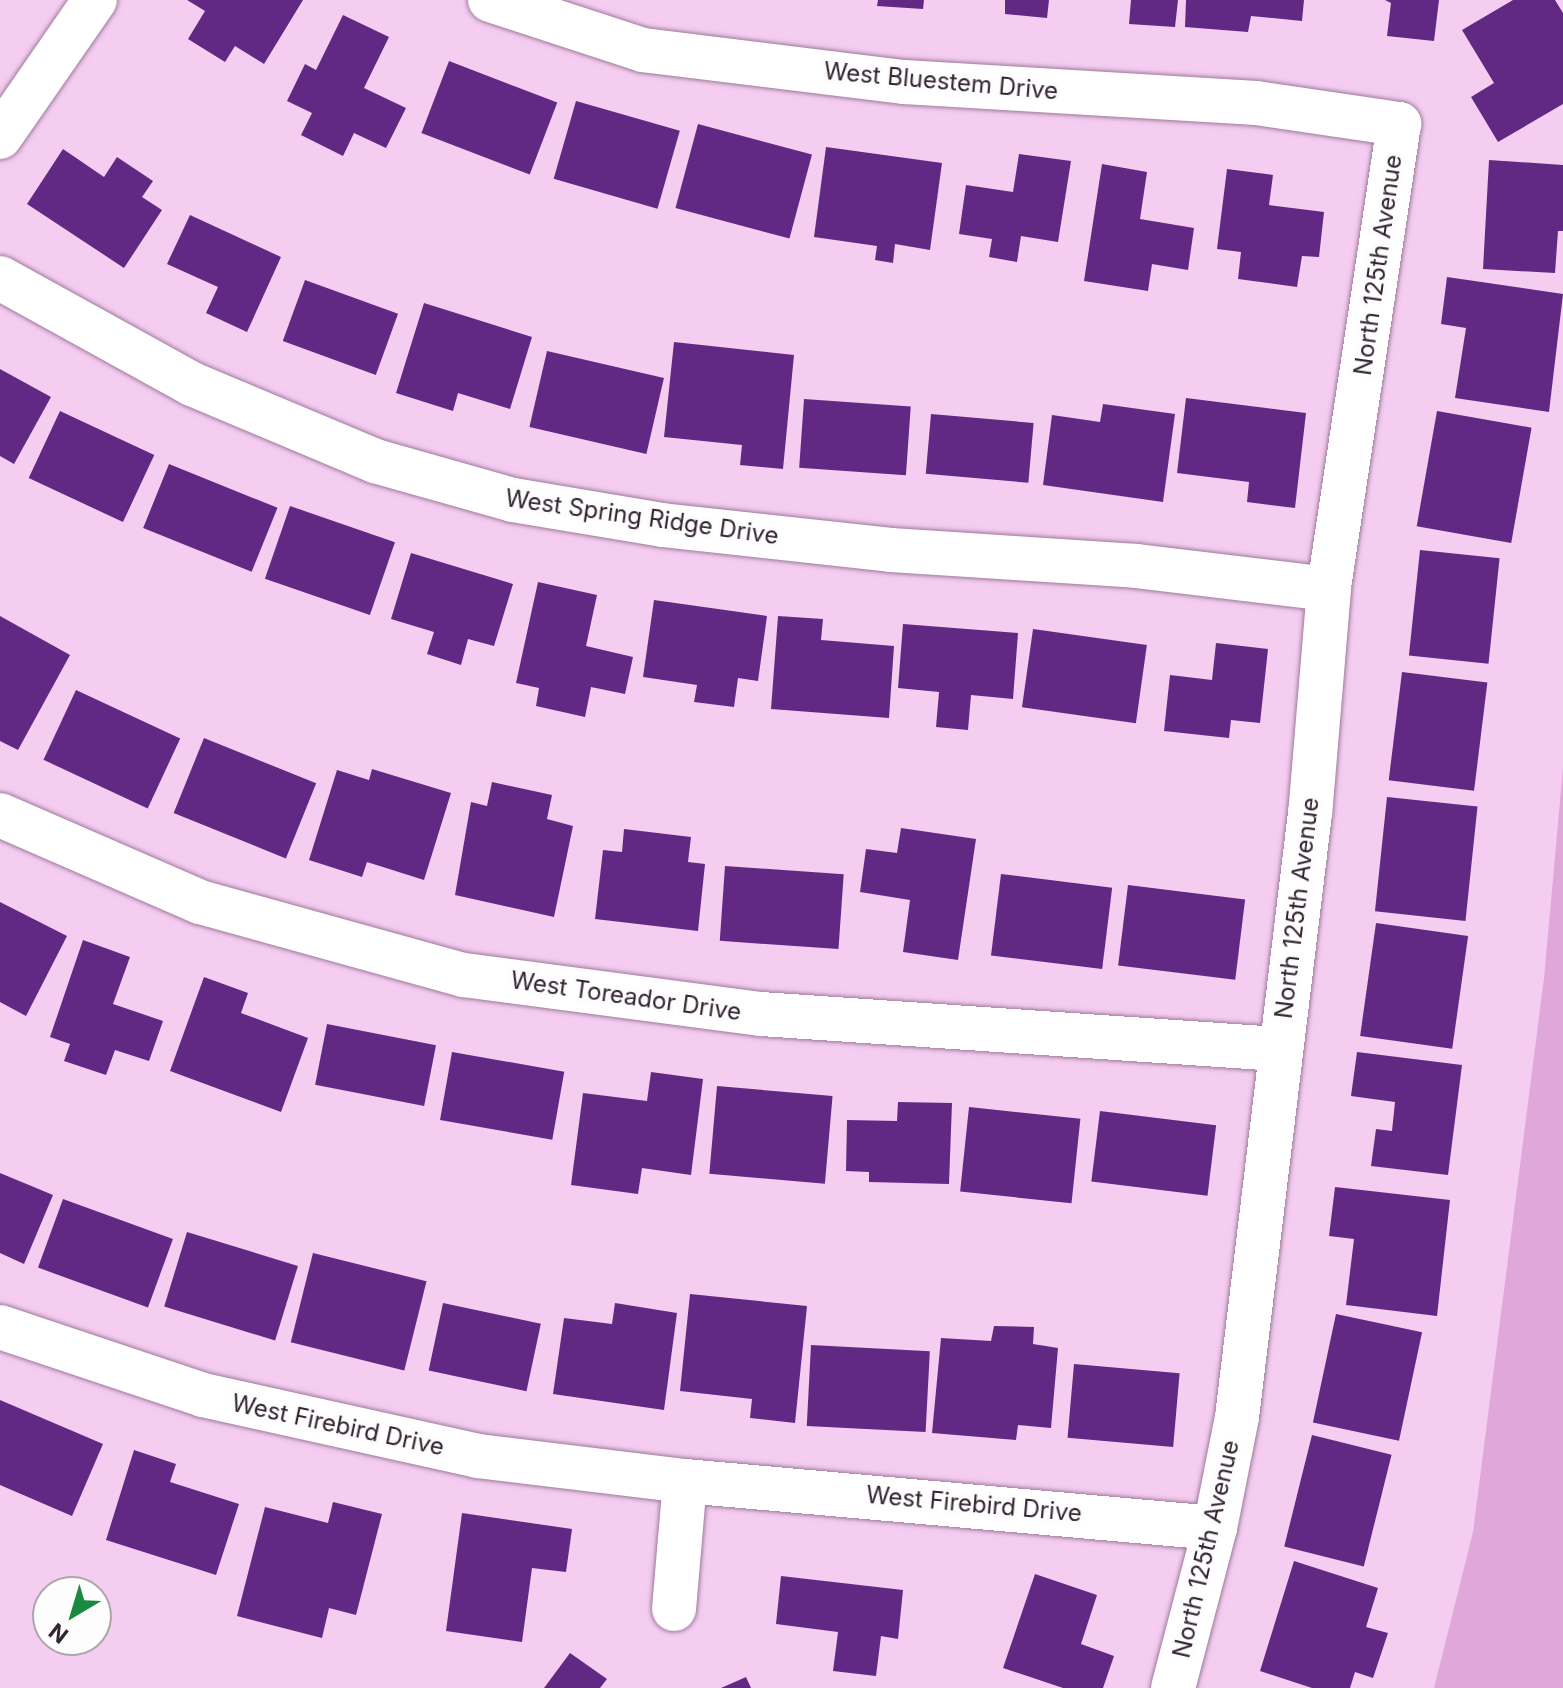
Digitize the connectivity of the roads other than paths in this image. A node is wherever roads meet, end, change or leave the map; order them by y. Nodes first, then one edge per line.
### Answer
1 (95, 0) edge
2 (490, 0) edge
3 (1399, 124) joint
4 (0, 137) edge
5 (0, 278) edge
6 (1329, 589) junction
7 (0, 815) edge
8 (1279, 1049) junction
9 (0, 1327) edge
10 (685, 1481) junction
11 (1215, 1528) junction
12 (674, 1609) dead end
13 (1173, 1688) edge

1 - 4 street
2 - 3 street, West Bluestem Drive
3 - 6 street, North 125th Avenue
5 - 6 street, West Spring Ridge Drive
6 - 8 street, North 125th Avenue
7 - 8 street, West Toreador Drive
8 - 11 street, North 125th Avenue
9 - 10 street, West Firebird Drive
10 - 11 street, West Firebird Drive
10 - 12 street
11 - 13 street, North 125th Avenue

